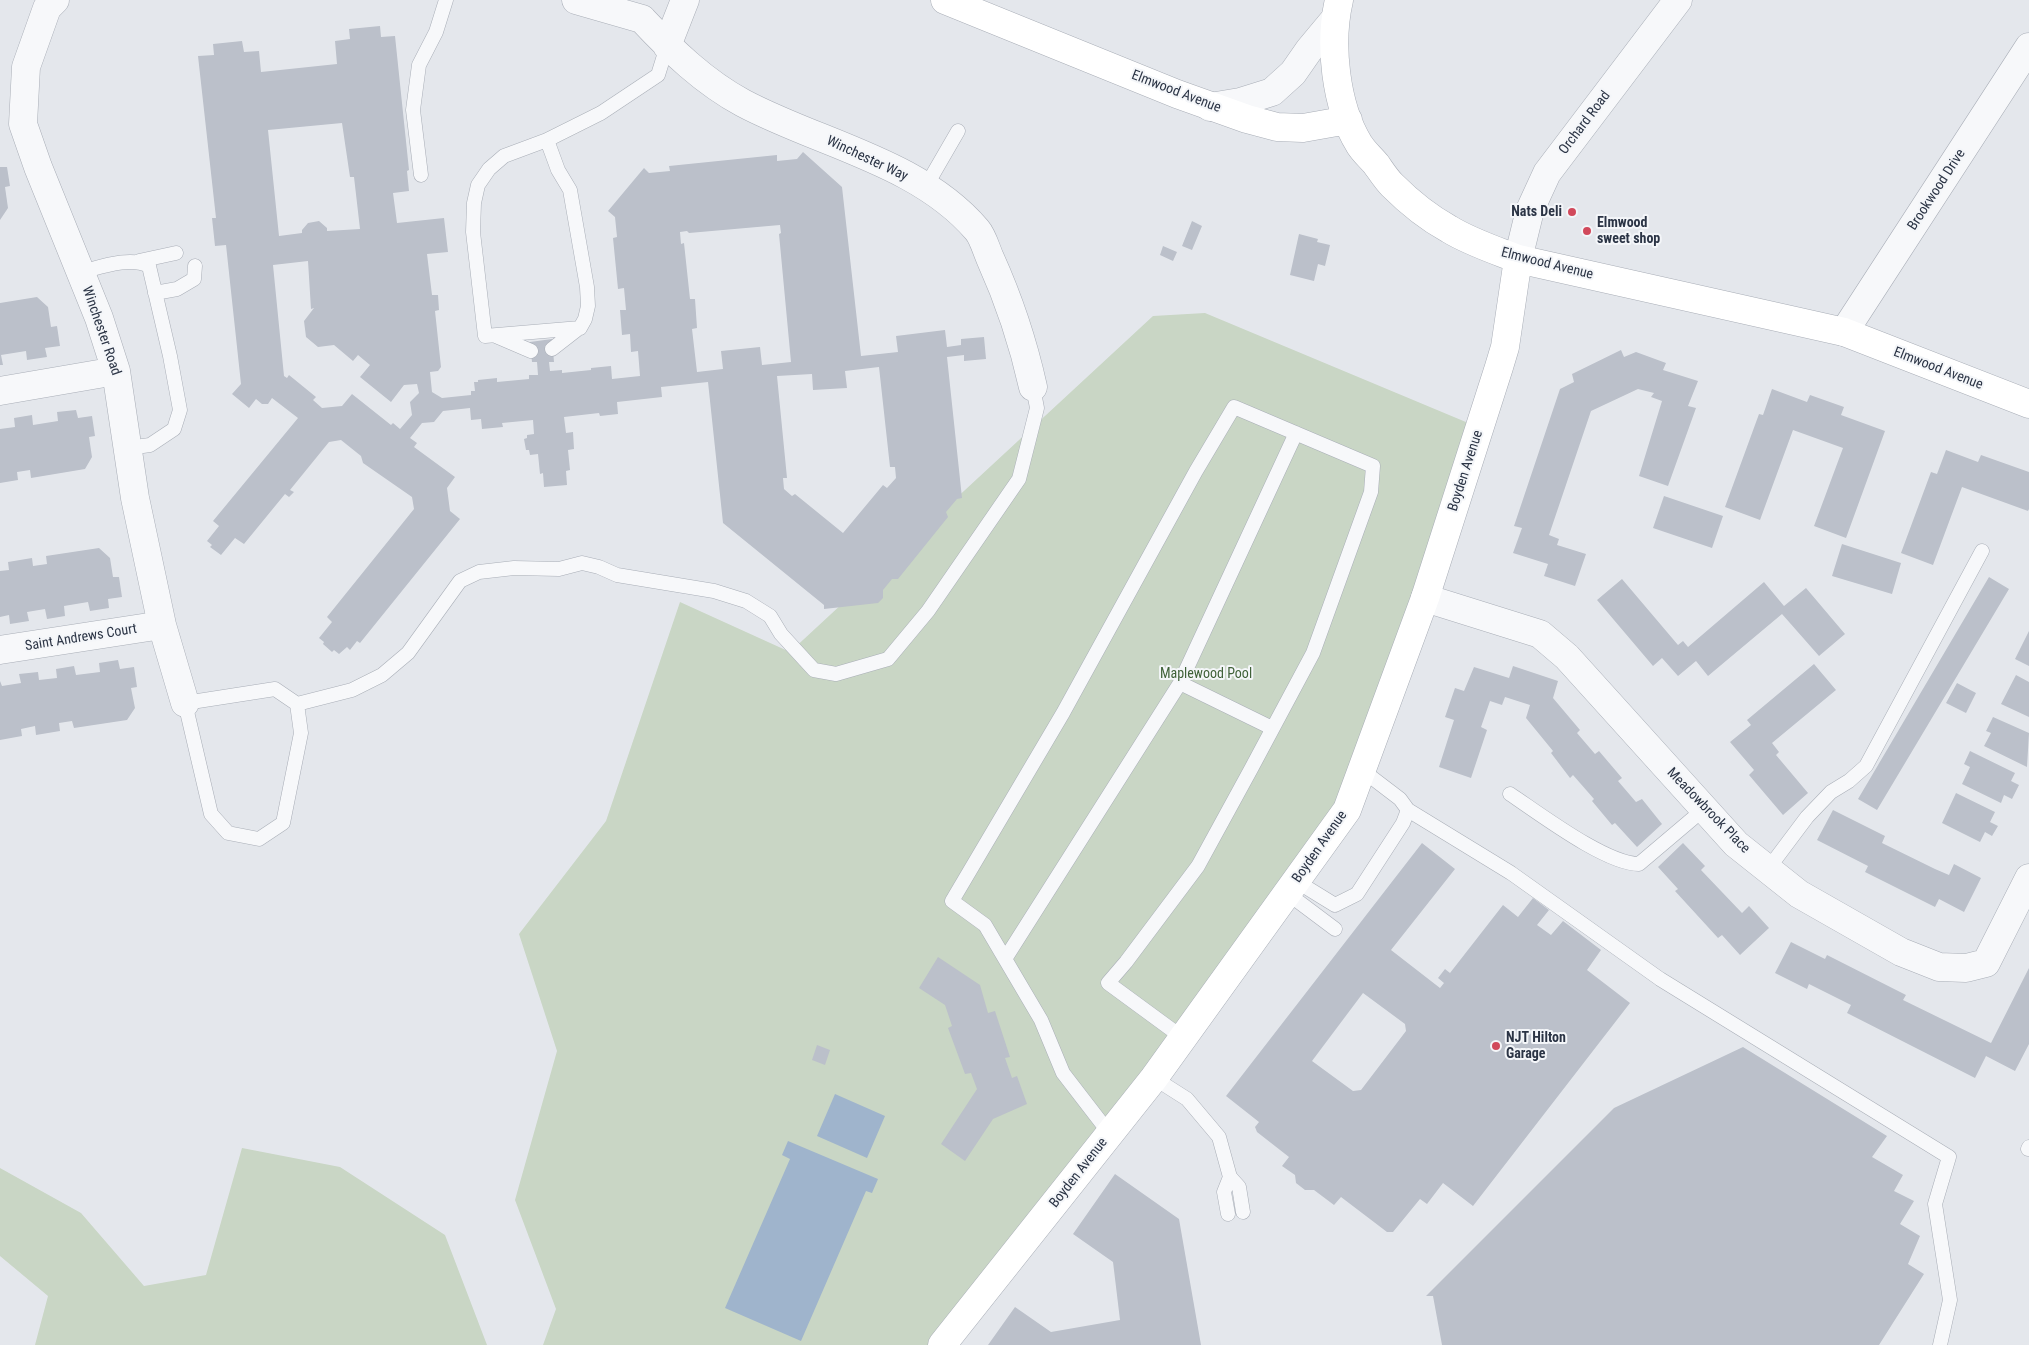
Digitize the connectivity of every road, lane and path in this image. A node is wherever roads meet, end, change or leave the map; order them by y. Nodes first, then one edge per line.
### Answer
1 (54, 0) edge
2 (446, 0) edge
3 (576, 0) edge
4 (685, 0) edge
5 (945, 0) edge
6 (1678, 0) edge
7 (646, 9) edge
8 (1336, 10) edge
9 (667, 46) junction
10 (2029, 48) edge
11 (1210, 107) junction
12 (1348, 120) junction
13 (12, 126) edge
14 (958, 131) dead end
15 (547, 140) junction
16 (421, 175) dead end
17 (925, 188) junction
18 (176, 252) dead end
19 (1518, 259) junction
20 (139, 261) junction
21 (195, 266) dead end
22 (80, 272) junction
23 (155, 293) junction
24 (580, 328) junction
25 (1844, 332) junction
26 (495, 336) junction
27 (552, 349) dead end
28 (531, 351) dead end
29 (116, 371) junction
30 (1033, 387) joint
31 (0, 391) edge
32 (2029, 404) edge
33 (1296, 433) junction
34 (128, 448) junction
35 (1982, 551) dead end
36 (1425, 598) junction
37 (162, 625) junction
38 (0, 650) edge
39 (1180, 683) junction
40 (185, 703) junction
41 (297, 704) junction
42 (1272, 728) junction
43 (1362, 770) junction
44 (1510, 794) dead end
45 (1704, 809) junction
46 (1408, 810) junction
47 (1768, 869) junction
48 (2029, 878) edge
49 (1292, 887) junction
50 (1335, 929) dead end
51 (1005, 959) junction
52 (1183, 1038) junction
53 (1154, 1078) junction
54 (1110, 1134) junction
55 (1230, 1177) junction
56 (1243, 1212) dead end
57 (1228, 1214) dead end
58 (942, 1345) edge
59 (1940, 1345) edge

1 - 13 street, Winchester Road
2 - 16 lane
3 - 7 street
4 - 9 street
5 - 11 street, Elmwood Avenue
6 - 19 street, Orchard Road
7 - 9 street, Winchester Way
8 - 11 street
8 - 12 street
9 - 15 lane
9 - 17 street, Winchester Way
10 - 25 street, Brookwood Drive
11 - 12 street, Elmwood Avenue
12 - 19 street, Elmwood Avenue
13 - 22 street, Winchester Road
14 - 17 lane
15 - 24 lane
15 - 26 lane
17 - 30 street, Winchester Way
18 - 20 lane
19 - 25 street, Elmwood Avenue
19 - 36 street, Boyden Avenue
20 - 22 lane
20 - 23 lane
21 - 23 lane
22 - 29 street, Winchester Road
23 - 34 lane
24 - 26 lane
24 - 27 lane
25 - 32 street, Elmwood Avenue
26 - 28 lane
29 - 31 street
29 - 34 street, Winchester Road
30 - 41 lane
33 - 39 lane
33 - 42 lane
33 - 51 lane
34 - 37 street, Winchester Road
35 - 47 lane
36 - 43 street, Boyden Avenue
36 - 45 street, Meadowbrook Place
37 - 38 street, Saint Andrews Court
37 - 40 street, Winchester Road
39 - 42 lane
39 - 51 lane
40 - 41 lane
40 - 41 lane
42 - 52 lane
43 - 46 lane
43 - 49 street, Boyden Avenue
44 - 45 lane
45 - 47 street, Meadowbrook Place
46 - 49 lane
46 - 59 lane
47 - 48 street, Meadowbrook Place
49 - 50 lane
49 - 52 street, Boyden Avenue
51 - 54 lane
52 - 53 street, Boyden Avenue
53 - 54 street, Boyden Avenue
53 - 55 lane
54 - 58 street, Boyden Avenue
55 - 56 lane
55 - 57 lane

